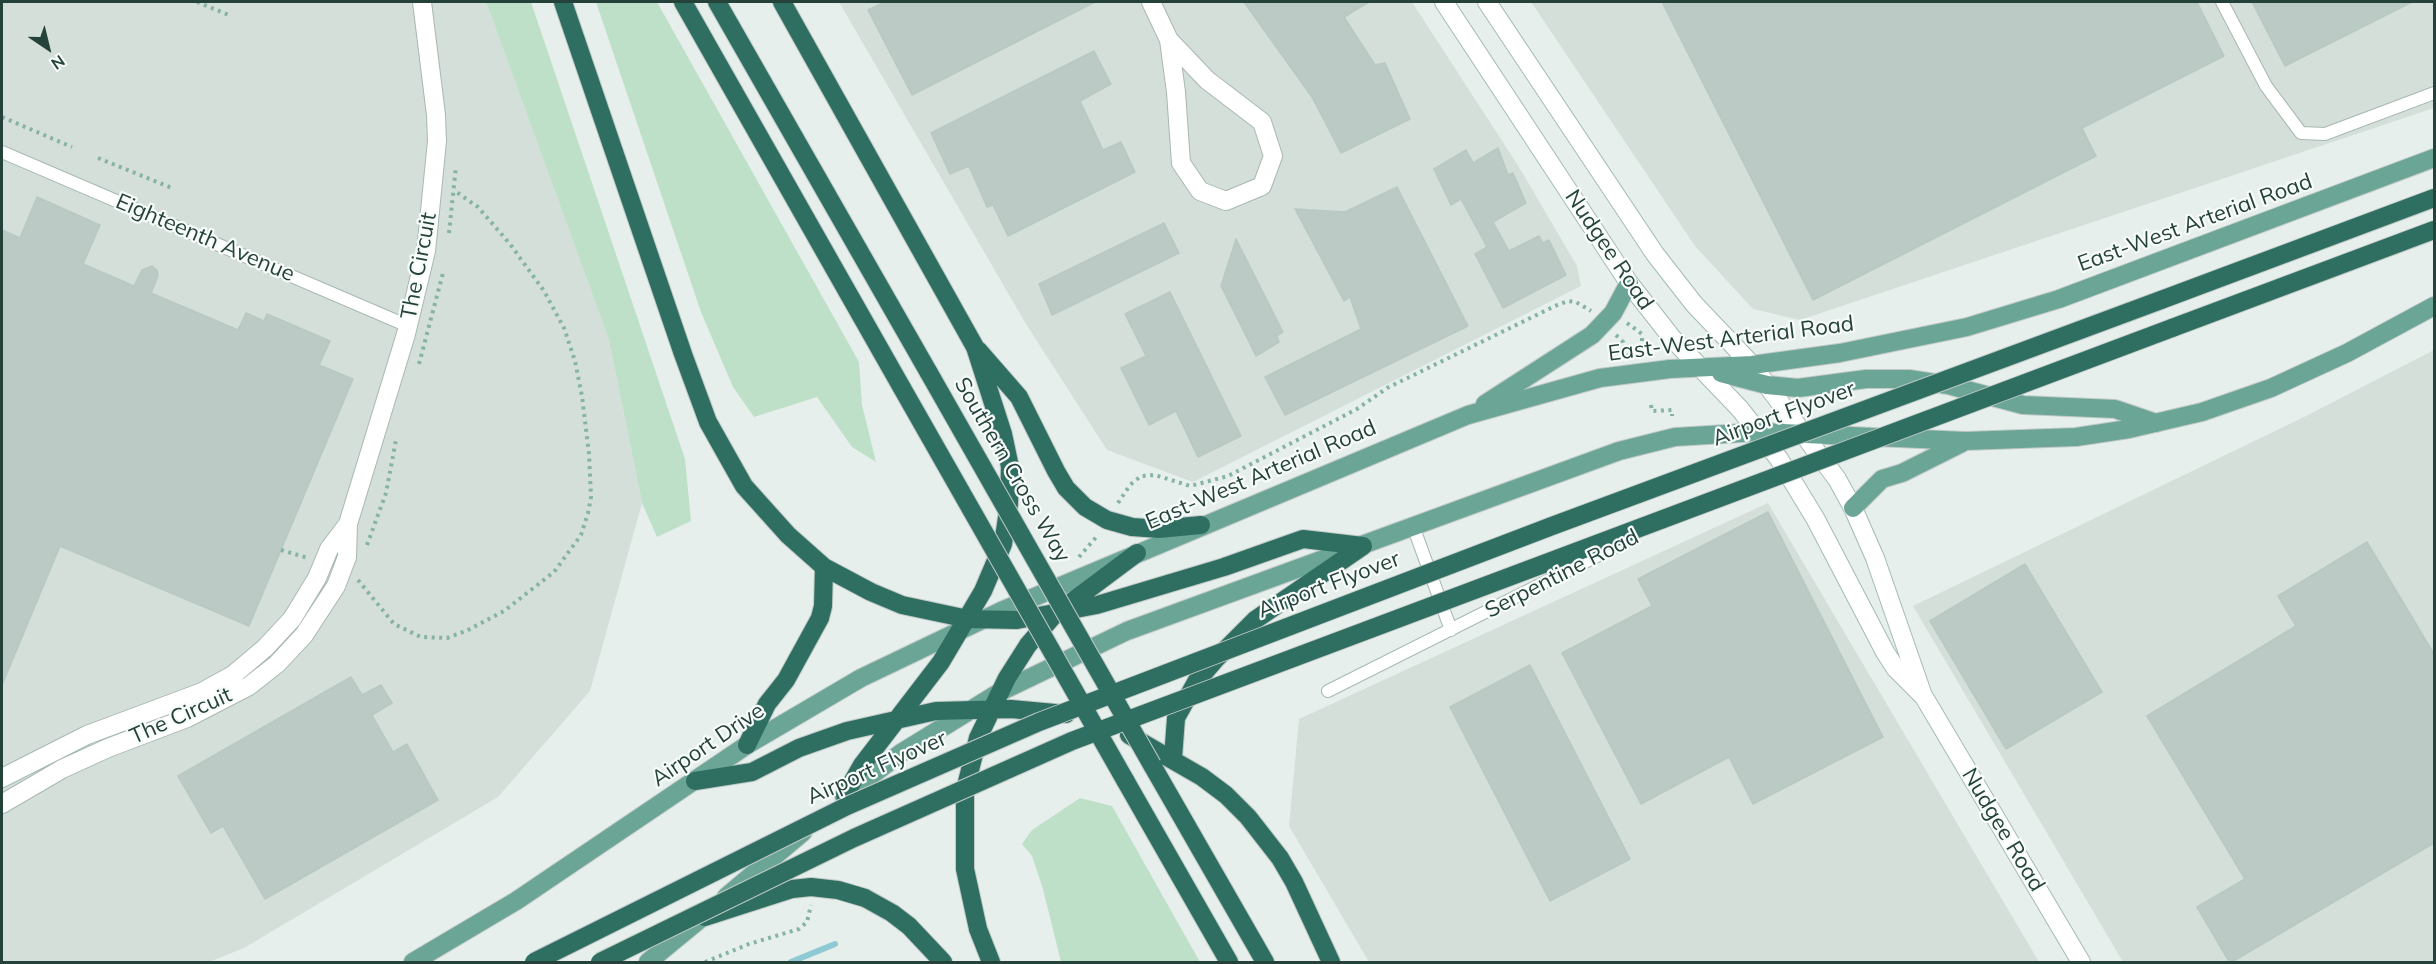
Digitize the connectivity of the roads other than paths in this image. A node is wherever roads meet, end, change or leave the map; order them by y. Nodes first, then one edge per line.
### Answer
1 (422, 2) edge
2 (563, 2) edge
3 (683, 2) edge
4 (717, 2) edge
5 (782, 2) edge
6 (1151, 2) edge
7 (1444, 2) edge
8 (1487, 2) edge
9 (2222, 2) edge
10 (1169, 40) junction
11 (2434, 93) edge
12 (2, 152) edge
13 (2434, 158) edge
14 (2434, 198) edge
15 (2434, 230) edge
16 (1629, 283) junction
17 (2434, 306) edge
18 (408, 326) junction
19 (975, 347) junction
20 (1752, 366) junction
21 (1701, 367) junction
22 (1767, 385) junction
23 (1468, 415) junction
24 (2157, 423) junction
25 (1760, 432) junction
26 (1805, 434) junction
27 (1966, 441) junction
28 (1853, 508) junction
29 (1673, 518) dead end
30 (348, 524) junction
31 (1201, 525) junction
32 (1413, 525) junction
33 (1363, 546) junction
34 (1137, 553) junction
35 (824, 567) junction
36 (1043, 593) joint
37 (1054, 615) junction
38 (970, 622) junction
39 (1451, 630) junction
40 (1328, 690) dead end
41 (1000, 692) junction
42 (1924, 697) junction
43 (972, 709) junction
44 (991, 709) junction
45 (899, 718) junction
46 (747, 745) junction
47 (1173, 758) junction
48 (2, 778) edge
49 (696, 781) junction
50 (845, 795) junction
51 (2, 804) edge
52 (700, 918) junction
53 (413, 963) edge
54 (534, 963) edge
55 (600, 963) edge
56 (648, 963) edge
57 (943, 963) edge
58 (991, 963) edge
59 (1230, 963) edge
60 (1265, 963) edge
61 (1331, 963) edge
62 (2081, 963) edge

1 - 18 main road, The Circuit
2 - 35 highway
3 - 59 highway, bridge
4 - 60 highway, Southern Cross Way, bridge
5 - 19 highway
6 - 10 main road
7 - 16 main road, Nudgee Road
8 - 20 main road, Nudgee Road
9 - 11 lane
10 - 10 main road
12 - 18 lane, Eighteenth Avenue
13 - 20 main road, East-West Arterial Road
14 - 54 highway, Airport Flyover, bridge
15 - 55 highway, bridge
16 - 21 main road, Nudgee Road
16 - 23 main road
17 - 24 main road
18 - 30 main road, The Circuit
19 - 31 highway
19 - 38 highway
20 - 21 main road, East-West Arterial Road
20 - 22 main road, Nudgee Road
21 - 22 main road
21 - 23 main road, East-West Arterial Road
21 - 25 main road, Nudgee Road
22 - 24 main road
22 - 26 main road, Nudgee Road
23 - 31 main road, East-West Arterial Road
24 - 27 main road
25 - 26 main road
25 - 32 main road
25 - 42 main road, Nudgee Road
26 - 27 main road
26 - 28 main road, Nudgee Road
27 - 28 main road
28 - 42 main road, Nudgee Road
29 - 39 lane, Serpentine Road
30 - 48 main road, The Circuit
30 - 51 main road, The Circuit
31 - 34 main road, East-West Arterial Road
32 - 33 main road
32 - 39 lane
33 - 37 highway
33 - 41 main road
33 - 47 highway
34 - 36 main road, East-West Arterial Road
34 - 37 highway
35 - 38 highway
35 - 46 highway
36 - 38 main road, Airport Drive
37 - 38 highway
37 - 41 highway
38 - 45 highway
38 - 46 main road, Airport Drive
39 - 40 lane, Serpentine Road
41 - 43 main road
41 - 44 highway
42 - 62 main road, Nudgee Road
43 - 44 highway
43 - 45 highway
43 - 50 main road
44 - 47 highway
44 - 58 highway
45 - 49 highway
45 - 50 highway
46 - 49 main road, Airport Drive
47 - 61 highway
49 - 53 main road, Airport Drive
50 - 52 main road
52 - 56 main road
52 - 57 highway

